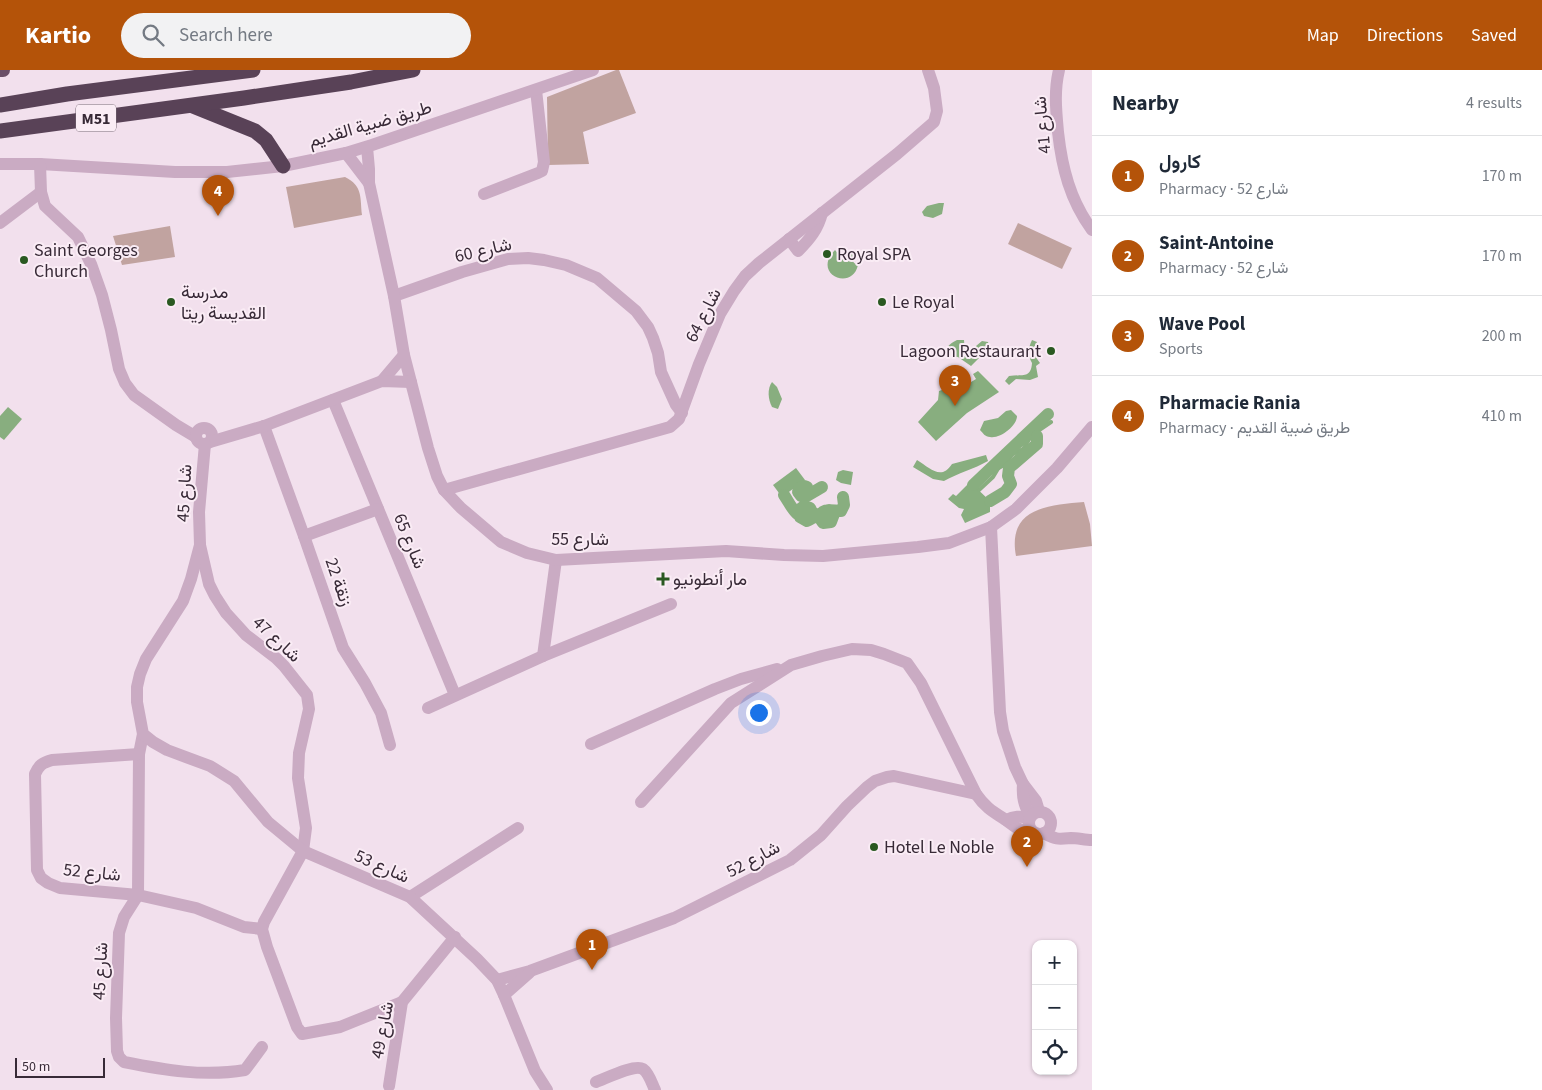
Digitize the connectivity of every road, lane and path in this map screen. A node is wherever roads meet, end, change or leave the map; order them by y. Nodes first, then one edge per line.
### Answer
1 (253, 70) edge
2 (413, 70) edge
3 (593, 70) edge
4 (928, 70) edge
5 (1059, 70) edge
6 (536, 90) junction
7 (0, 105) edge
8 (192, 105) junction
9 (0, 131) edge
10 (367, 147) junction
11 (346, 153) junction
12 (0, 164) edge
13 (40, 164) junction
14 (283, 166) junction
15 (369, 184) junction
16 (41, 192) junction
17 (484, 194) dead end
18 (0, 223) edge
19 (1092, 230) edge
20 (394, 296) junction
21 (404, 355) junction
22 (382, 381) junction
23 (411, 382) junction
24 (332, 400) junction
25 (682, 413) junction
26 (264, 426) junction
27 (1092, 427) edge
28 (204, 437) junction
29 (444, 490) junction
30 (378, 509) junction
31 (991, 527) junction
32 (304, 536) junction
33 (200, 545) junction
34 (556, 560) junction
35 (672, 604) dead end
36 (543, 656) junction
37 (791, 665) junction
38 (455, 695) junction
39 (428, 708) dead end
40 (143, 734) junction
41 (591, 744) dead end
42 (390, 745) dead end
43 (139, 754) junction
44 (976, 794) junction
45 (641, 802) dead end
46 (1032, 819) junction
47 (518, 828) dead end
48 (1048, 829) junction
49 (1092, 840) edge
50 (304, 851) junction
51 (138, 895) junction
52 (410, 897) junction
53 (262, 929) junction
54 (455, 937) junction
55 (530, 971) junction
56 (497, 980) junction
57 (504, 995) junction
58 (402, 1002) junction
59 (262, 1047) dead end
60 (596, 1082) dead end
61 (388, 1086) dead end
62 (546, 1090) edge
63 (655, 1090) edge

1 - 7 highway, M51
2 - 8 highway, M51
3 - 6 street, طريق ضبية القديم
4 - 25 street, شارع 64
5 - 19 street, شارع 41
6 - 10 street, طريق ضبية القديم
6 - 17 street
8 - 9 highway, M51
8 - 14 highway
10 - 11 street, طريق ضبية القديم
10 - 15 street, شارع 55
11 - 14 street, طريق ضبية القديم
11 - 15 street, شارع 55
12 - 13 street, طريق ضبية القديم
13 - 14 street, طريق ضبية القديم
13 - 16 street
15 - 20 street, شارع 55
16 - 18 street
16 - 28 street
20 - 21 street, شارع 55
20 - 25 street, شارع 60
21 - 22 street
21 - 23 street, شارع 55
22 - 23 street
22 - 24 street
23 - 29 street, شارع 55
24 - 26 street
24 - 30 street, شارع 65
25 - 29 street, شارع 64
26 - 28 street
26 - 32 street, زنقة 22
27 - 31 street, شارع 55
28 - 33 street, شارع 45
29 - 34 street, شارع 55
30 - 32 street
30 - 38 street, شارع 65
31 - 34 street, شارع 55
31 - 46 street
32 - 42 street, زنقة 22
33 - 40 street
33 - 50 street, شارع 47
34 - 36 street
35 - 36 street
36 - 38 street
37 - 41 street
37 - 44 street
37 - 45 street
38 - 39 street
40 - 43 street
40 - 50 street, شارع 53
43 - 51 street
43 - 51 street, شارع 52
44 - 46 street
44 - 55 street, شارع 52
46 - 48 street
46 - 48 street
47 - 52 street
48 - 49 street
50 - 52 street, شارع 53
50 - 53 street
51 - 53 street, شارع 52
51 - 59 street, شارع 45
52 - 54 street, شارع 53
53 - 58 street
54 - 56 street, شارع 53
54 - 58 street, شارع 49
55 - 56 street, شارع 52
55 - 57 street, شارع 52
56 - 57 street, شارع 53
57 - 62 street, شارع 53
58 - 61 street, شارع 49
60 - 63 street

